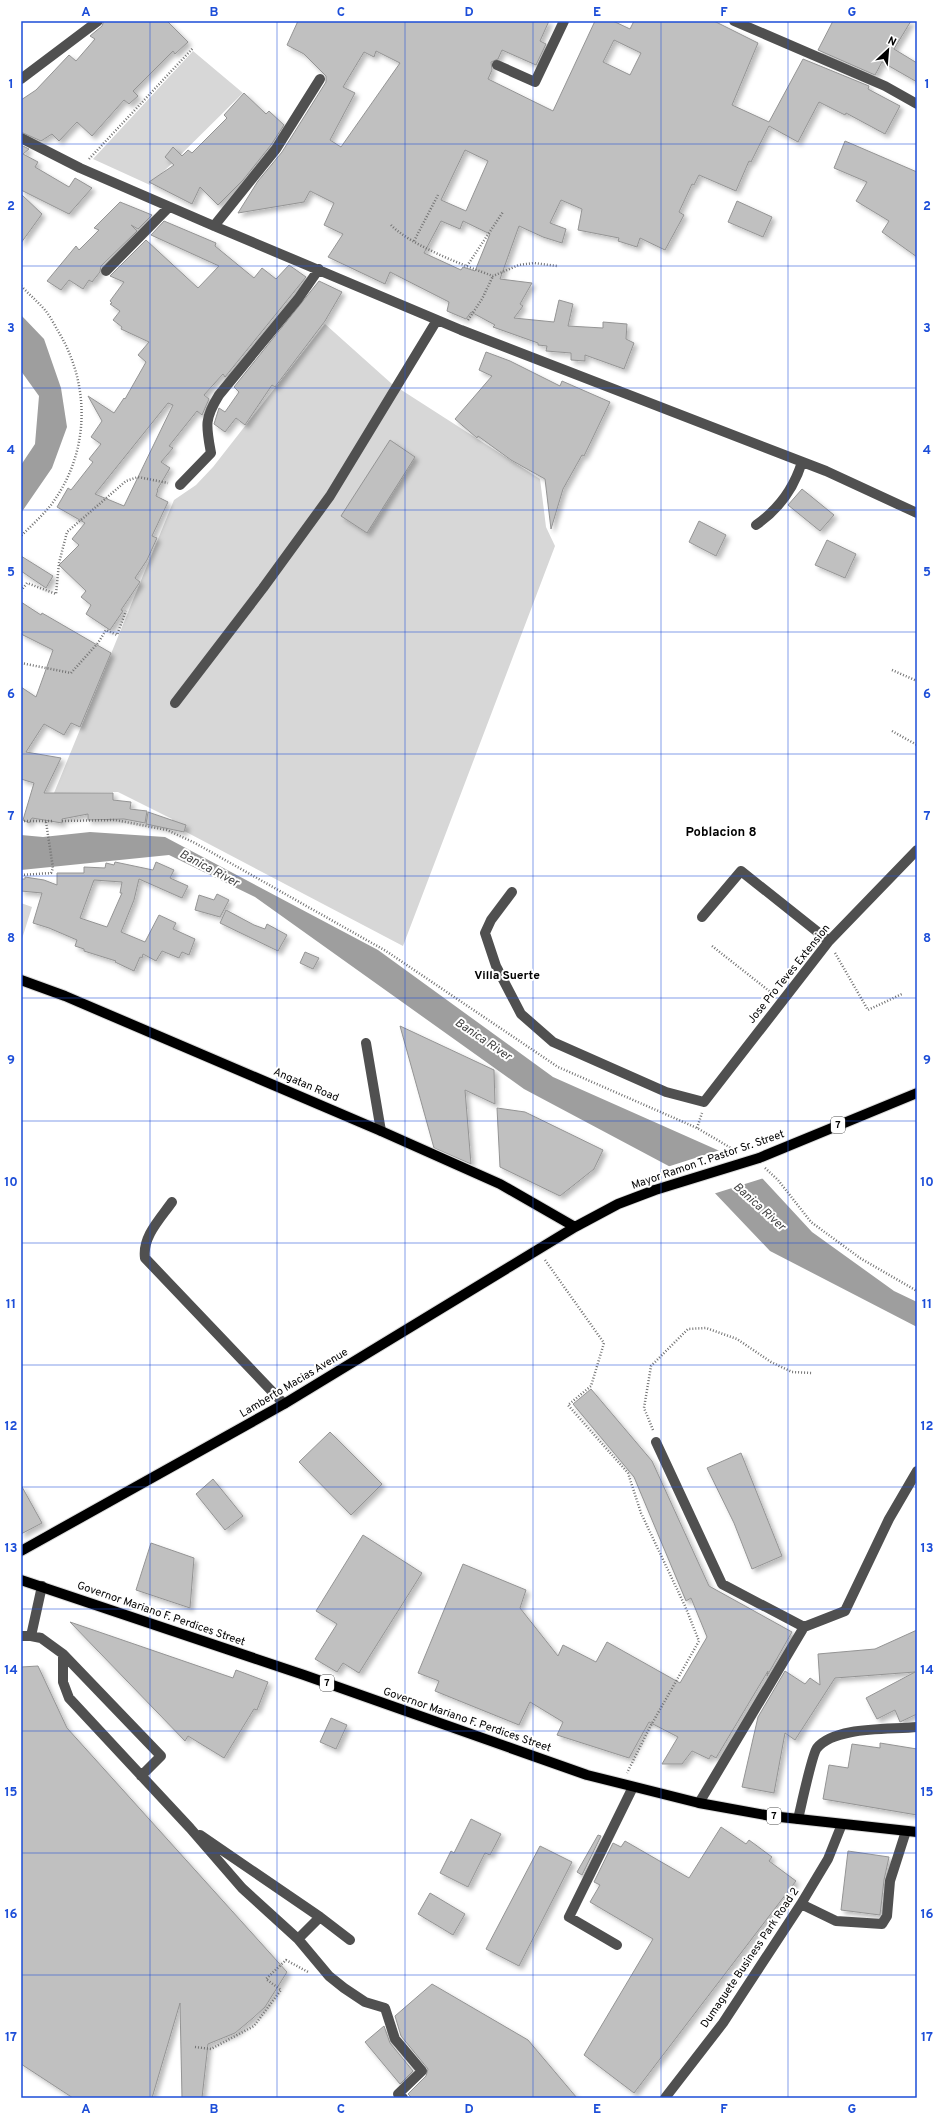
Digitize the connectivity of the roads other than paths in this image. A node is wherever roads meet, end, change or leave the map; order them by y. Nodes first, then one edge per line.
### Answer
1 (98, 21) edge
2 (564, 21) edge
3 (734, 21) edge
4 (497, 65) dead end
5 (21, 79) edge
6 (320, 80) dead end
7 (917, 104) edge
8 (21, 138) edge
9 (169, 207) junction
10 (214, 226) junction
11 (319, 269) junction
12 (106, 271) dead end
13 (437, 320) junction
14 (802, 462) junction
15 (180, 485) road end
16 (917, 513) edge
17 (756, 525) dead end
18 (175, 703) dead end
19 (917, 850) edge
20 (512, 892) dead end
21 (702, 917) dead end
22 (828, 941) junction
23 (21, 980) edge
24 (366, 1043) dead end
25 (917, 1093) edge
26 (381, 1131) junction
27 (172, 1202) dead end
28 (574, 1227) junction
29 (284, 1404) junction
30 (656, 1442) road end
31 (917, 1471) edge
32 (21, 1551) edge
33 (21, 1580) edge
34 (42, 1586) junction
35 (804, 1627) junction
36 (26, 1636) edge
37 (63, 1654) junction
38 (917, 1727) edge
39 (141, 1776) junction
40 (633, 1787) junction
41 (699, 1803) junction
42 (798, 1819) junction
43 (842, 1824) junction
44 (190, 1828) junction
45 (906, 1831) junction
46 (917, 1832) edge
47 (801, 1904) junction
48 (320, 1917) junction
49 (298, 1939) junction
50 (350, 1940) dead end
51 (617, 1944) dead end
52 (402, 2098) edge
53 (665, 2098) edge

1 - 5 street
2 - 4 street
3 - 7 street
6 - 10 street
8 - 9 street
9 - 10 street
9 - 12 street
10 - 11 street
11 - 13 street
11 - 15 street
13 - 14 street
13 - 18 street
14 - 16 street
14 - 17 street
19 - 22 street, Jose Pro Teves Extension
20 - 22 street, Jose Pro Teves Extension
21 - 22 street
23 - 26 main road, Angatan Road
24 - 26 street
25 - 28 main road, Mayor Ramon T. Pastor Sr. Street / 7, bridge
26 - 28 main road, Angatan Road
27 - 29 street
28 - 29 main road, Lamberto Macias Avenue / 7
29 - 32 main road, Lamberto Macias Avenue / 7
30 - 35 street
31 - 35 street
33 - 34 main road, Governor Mariano F. Perdices Street / 7
34 - 36 street
34 - 40 main road, Governor Mariano F. Perdices Street / 7
35 - 41 street
36 - 37 street
37 - 39 street
37 - 39 street
38 - 42 street
39 - 44 street
40 - 41 main road, Governor Mariano F. Perdices Street / 7
40 - 51 street
41 - 42 main road, Governor Mariano F. Perdices Street / 7
42 - 43 main road, Governor Mariano F. Perdices Street / 7
43 - 45 main road, Governor Mariano F. Perdices Street / 7
43 - 47 street, Dumaguete Business Park Road 2
44 - 48 street
44 - 49 street
45 - 46 main road, Governor Mariano F. Perdices Street / 7
45 - 47 street
47 - 53 street, Dumaguete Business Park Road 2
48 - 49 street
48 - 50 street
49 - 52 street

